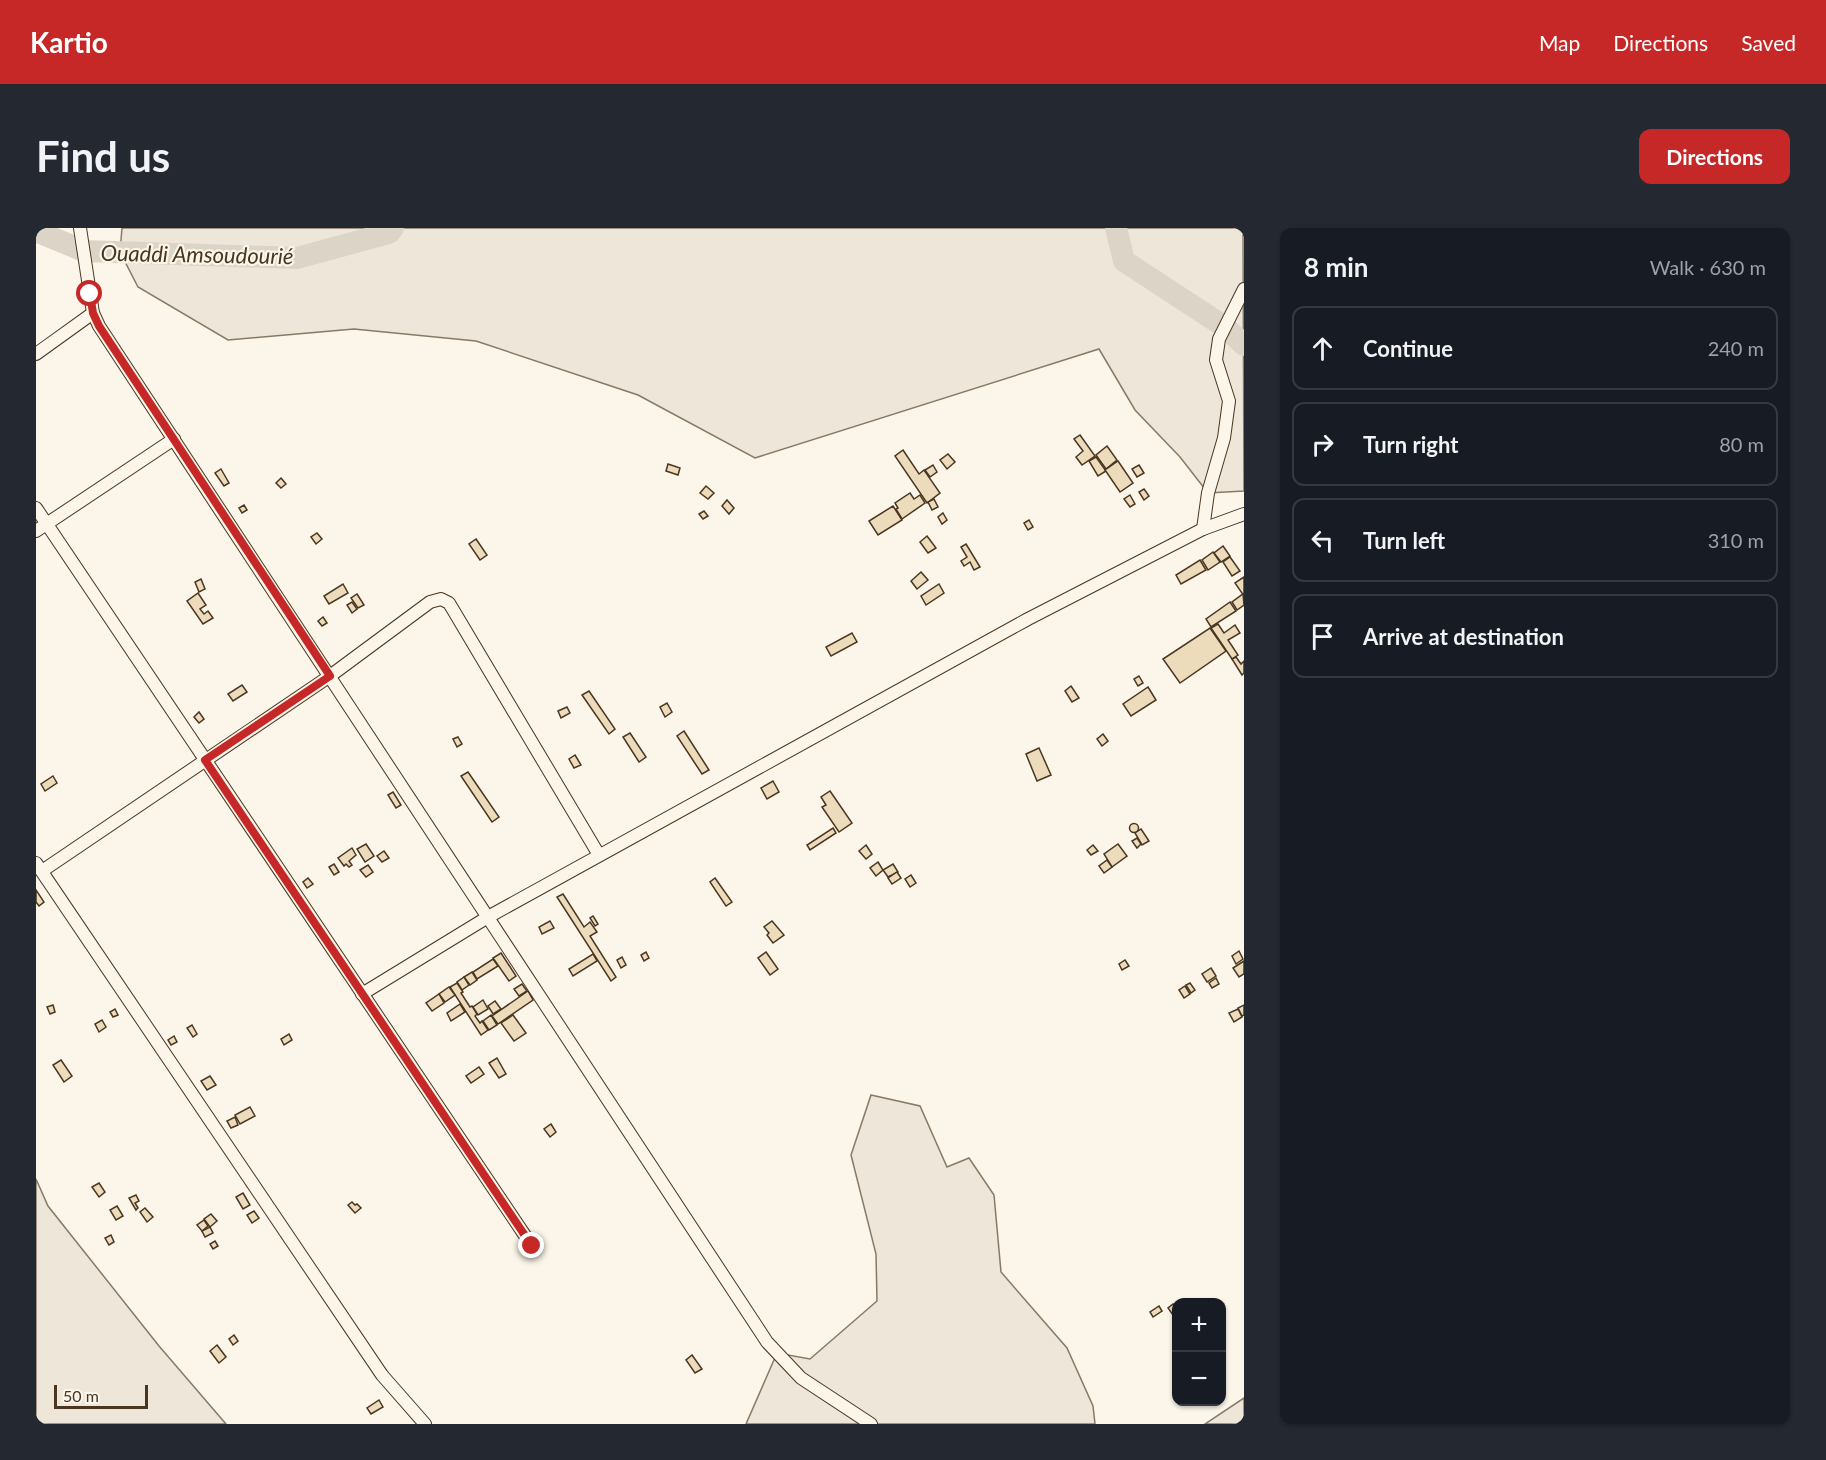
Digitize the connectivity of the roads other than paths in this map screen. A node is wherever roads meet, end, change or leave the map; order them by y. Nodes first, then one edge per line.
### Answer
1 (80, 228) edge
2 (1244, 289) edge
3 (93, 313) junction
4 (36, 354) edge
5 (174, 439) junction
6 (36, 508) edge
7 (1244, 514) edge
8 (41, 527) edge
9 (1203, 529) junction
10 (330, 676) junction
11 (205, 760) junction
12 (599, 855) junction
13 (39, 867) edge
14 (488, 917) junction
15 (362, 994) junction
16 (532, 1246) dead end
17 (425, 1424) edge
18 (871, 1424) edge

1 - 3 street
2 - 9 street
3 - 4 street
3 - 5 street
5 - 8 street
5 - 10 street
6 - 8 street
7 - 9 street
8 - 11 street
9 - 12 street
10 - 11 street
10 - 12 street
10 - 14 street
11 - 13 street
11 - 15 street
12 - 14 street
13 - 17 street
14 - 15 street
14 - 18 street
15 - 16 street

